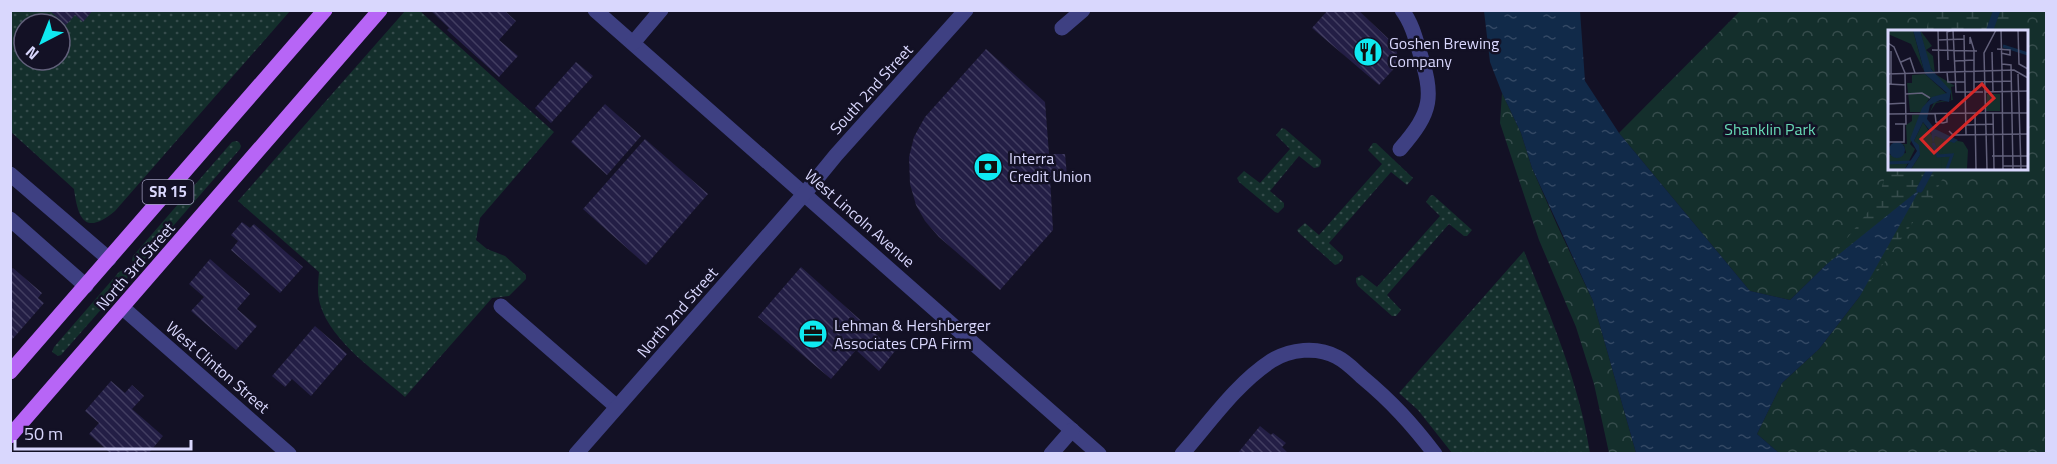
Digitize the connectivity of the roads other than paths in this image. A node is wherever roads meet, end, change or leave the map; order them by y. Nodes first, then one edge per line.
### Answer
1 (325, 10) edge
2 (380, 10) edge
3 (595, 10) edge
4 (661, 10) edge
5 (966, 10) edge
6 (1083, 10) edge
7 (1402, 10) edge
8 (1062, 28) dead end
9 (633, 43) junction
10 (1400, 150) dead end
11 (10, 174) edge
12 (805, 193) junction
13 (10, 219) edge
14 (109, 259) junction
15 (86, 286) junction
16 (501, 306) dead end
17 (123, 308) junction
18 (10, 372) edge
19 (617, 407) junction
20 (1072, 430) junction
21 (10, 436) edge
22 (281, 451) edge
23 (576, 453) edge
24 (1051, 453) edge
25 (1099, 453) edge
26 (1182, 453) edge
27 (1435, 453) edge

1 - 14 main road, North 3rd Street / SR 15
2 - 17 main road, North 3rd Street / SR 15
3 - 9 street, West Lincoln Avenue
4 - 9 street
5 - 12 street, South 2nd Street
6 - 8 street
7 - 10 street
9 - 12 street, West Lincoln Avenue
11 - 14 street
12 - 19 street, North 2nd Street
12 - 20 street, West Lincoln Avenue
13 - 15 street
14 - 15 main road, North 3rd Street / SR 15
15 - 18 main road, North 3rd Street / SR 15
16 - 19 street
17 - 21 main road, North 3rd Street / SR 15
17 - 22 street, West Clinton Street
19 - 23 street, North 2nd Street
20 - 24 street
20 - 25 street, West Lincoln Avenue
26 - 27 street

